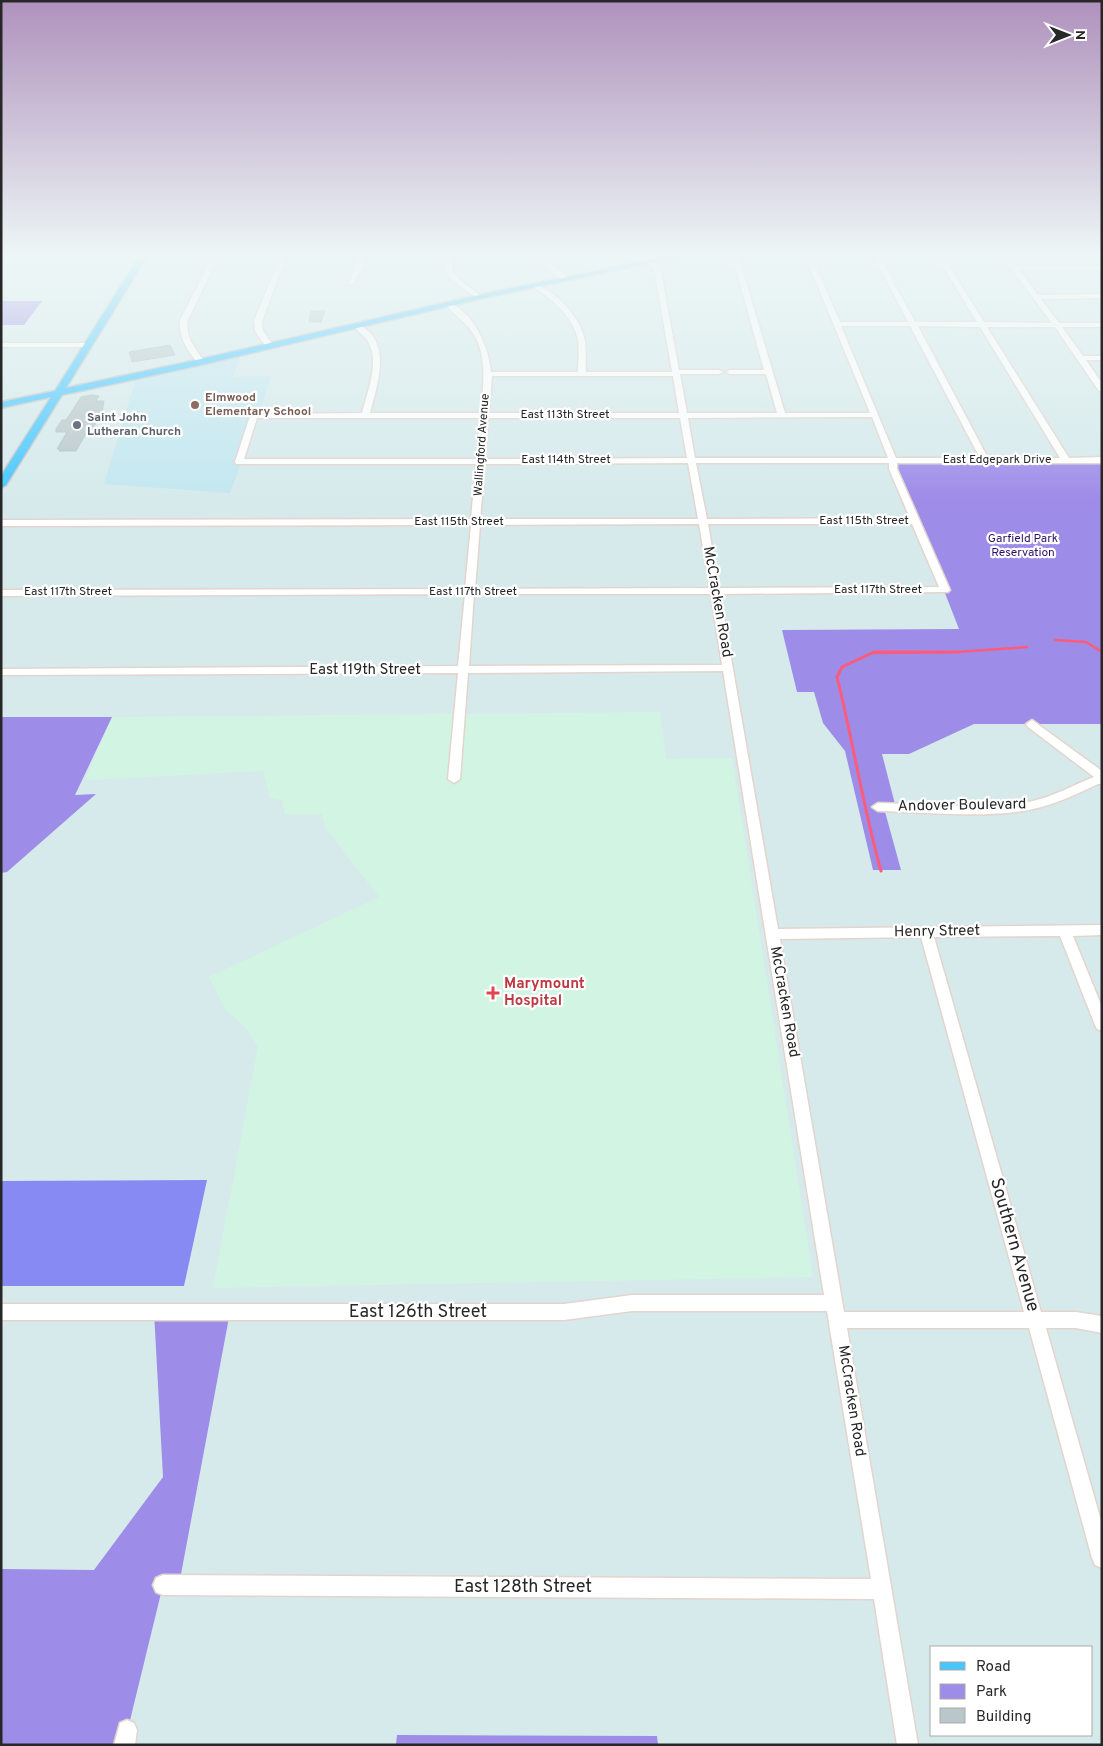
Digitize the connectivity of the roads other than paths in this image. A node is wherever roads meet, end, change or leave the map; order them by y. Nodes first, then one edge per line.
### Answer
1 (93, 336) edge
2 (184, 336) edge
3 (263, 336) edge
4 (308, 336) edge
5 (368, 336) edge
6 (479, 336) edge
7 (580, 336) edge
8 (669, 336) edge
9 (759, 336) edge
10 (843, 336) edge
11 (920, 336) edge
12 (990, 336) edge
13 (1065, 336) edge
14 (1, 345) edge
15 (88, 345) junction
16 (268, 345) junction
17 (1079, 358) junction
18 (1102, 358) edge
19 (201, 362) junction
20 (719, 372) dead end
21 (730, 372) dead end
22 (769, 372) junction
23 (676, 373) junction
24 (488, 374) junction
25 (582, 374) junction
26 (1102, 389) edge
27 (59, 392) junction
28 (1, 405) edge
29 (781, 414) junction
30 (682, 415) junction
31 (875, 415) junction
32 (365, 416) junction
33 (484, 416) junction
34 (691, 460) junction
35 (893, 460) junction
36 (985, 460) junction
37 (1066, 460) junction
38 (1102, 460) edge
39 (481, 461) junction
40 (239, 462) joint
41 (1, 487) edge
42 (702, 521) junction
43 (916, 521) junction
44 (476, 522) junction
45 (1, 523) edge
46 (715, 591) junction
47 (469, 592) junction
48 (1, 593) edge
49 (728, 668) junction
50 (462, 670) junction
51 (1, 672) edge
52 (1032, 724) dead end
53 (1102, 778) edge
54 (454, 779) dead end
55 (878, 807) dead end
56 (1064, 930) junction
57 (1102, 930) edge
58 (926, 932) junction
59 (772, 934) junction
60 (1102, 1025) edge
61 (836, 1311) junction
62 (1, 1312) edge
63 (1035, 1320) junction
64 (1102, 1325) edge
65 (1102, 1558) edge
66 (163, 1585) dead end
67 (883, 1589) junction
68 (908, 1745) edge

1 - 15 main road
2 - 19 street
3 - 16 street
4 - 16 main road
5 - 32 street
6 - 24 street, Wallingford Avenue
7 - 25 street
8 - 23 street, McCracken Road
9 - 22 street
10 - 31 street
11 - 36 street
12 - 37 street
13 - 17 street
14 - 15 street
15 - 27 main road
16 - 19 main road
17 - 18 street
17 - 26 street
19 - 27 main road
20 - 23 street
21 - 22 street
22 - 29 street
23 - 25 street
23 - 30 street, McCracken Road
24 - 25 street
24 - 33 street, Wallingford Avenue
27 - 28 main road
27 - 41 main road
29 - 30 street, East 113th Street
29 - 31 street, East 113th Street
30 - 33 street, East 113th Street
30 - 34 street, McCracken Road
31 - 35 street
32 - 33 street, East 113th Street
32 - 40 street, East 113th Street
33 - 39 street, Wallingford Avenue
34 - 35 street, East 114th Street
34 - 39 street, East 114th Street
34 - 42 street, McCracken Road
35 - 36 street, East Edgepark Drive
35 - 43 street
36 - 37 street, East Edgepark Drive
37 - 38 street, East Edgepark Drive
39 - 40 street, East 114th Street
39 - 44 street, Wallingford Avenue
42 - 43 street, East 115th Street
42 - 44 street, East 115th Street
42 - 46 street, McCracken Road
43 - 46 street, East 117th Street
44 - 45 street, East 115th Street
44 - 47 street, Wallingford Avenue
46 - 47 street, East 117th Street
46 - 49 street, McCracken Road
47 - 48 street, East 117th Street
47 - 50 street, Wallingford Avenue
49 - 50 street, East 119th Street
49 - 59 street, McCracken Road
50 - 51 street, East 119th Street
50 - 54 street, Wallingford Avenue
52 - 53 street
53 - 55 street, Andover Boulevard
56 - 57 street, Henry Street
56 - 58 street, Henry Street
56 - 60 street
58 - 59 street, Henry Street
58 - 63 street, Southern Avenue
59 - 61 street, McCracken Road
61 - 62 street, East 126th Street
61 - 63 street, East 126th Street
61 - 67 street, McCracken Road
63 - 64 street, East 126th Street
63 - 65 street, Southern Avenue
66 - 67 street, East 128th Street
67 - 68 street, McCracken Road

